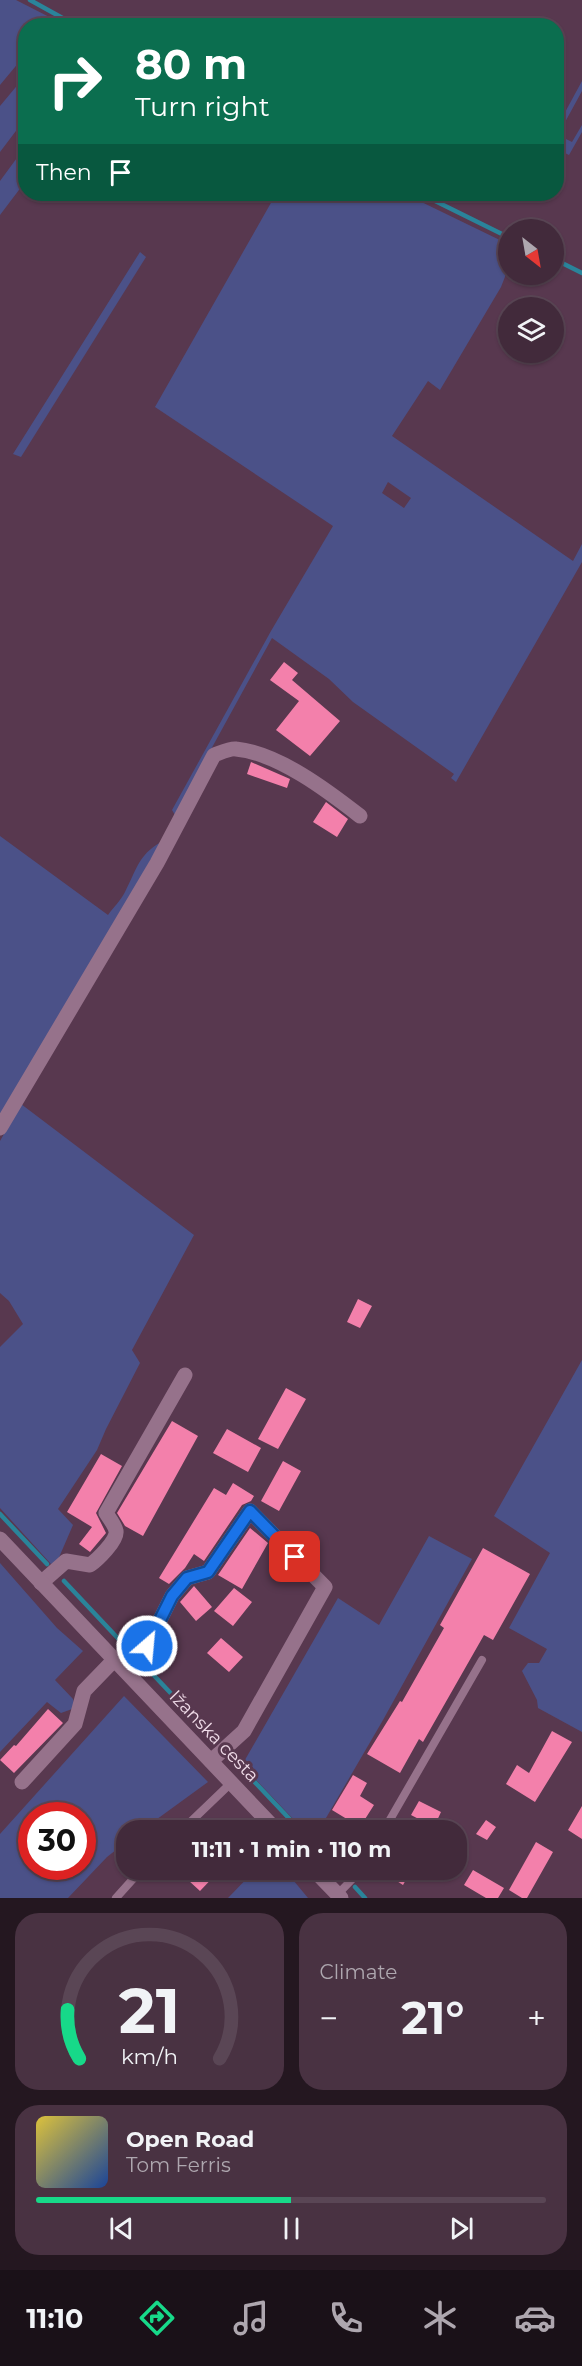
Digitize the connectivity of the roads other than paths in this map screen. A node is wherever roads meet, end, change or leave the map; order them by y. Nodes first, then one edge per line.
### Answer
1 (360, 816) dead end
2 (0, 1128) edge
3 (185, 1375) dead end
4 (0, 1539) edge
5 (41, 1582) junction
6 (482, 1660) dead end
7 (119, 1665) junction
8 (211, 1761) junction
9 (22, 1782) dead end
10 (231, 1783) junction
11 (192, 1820) edge
12 (266, 1820) edge
13 (390, 1820) edge
14 (132, 1880) edge
15 (324, 1880) edge
16 (353, 1880) edge
17 (339, 1896) edge
18 (116, 1898) edge

1 - 2 street
3 - 5 street
4 - 5 street, Ižanska cesta
5 - 7 street, Ižanska cesta
6 - 13 lane
7 - 8 street, Ižanska cesta
7 - 8 street
7 - 9 street
8 - 10 street, Ižanska cesta
10 - 11 lane
10 - 12 street, Ižanska cesta
14 - 18 lane
15 - 17 street
16 - 17 lane

